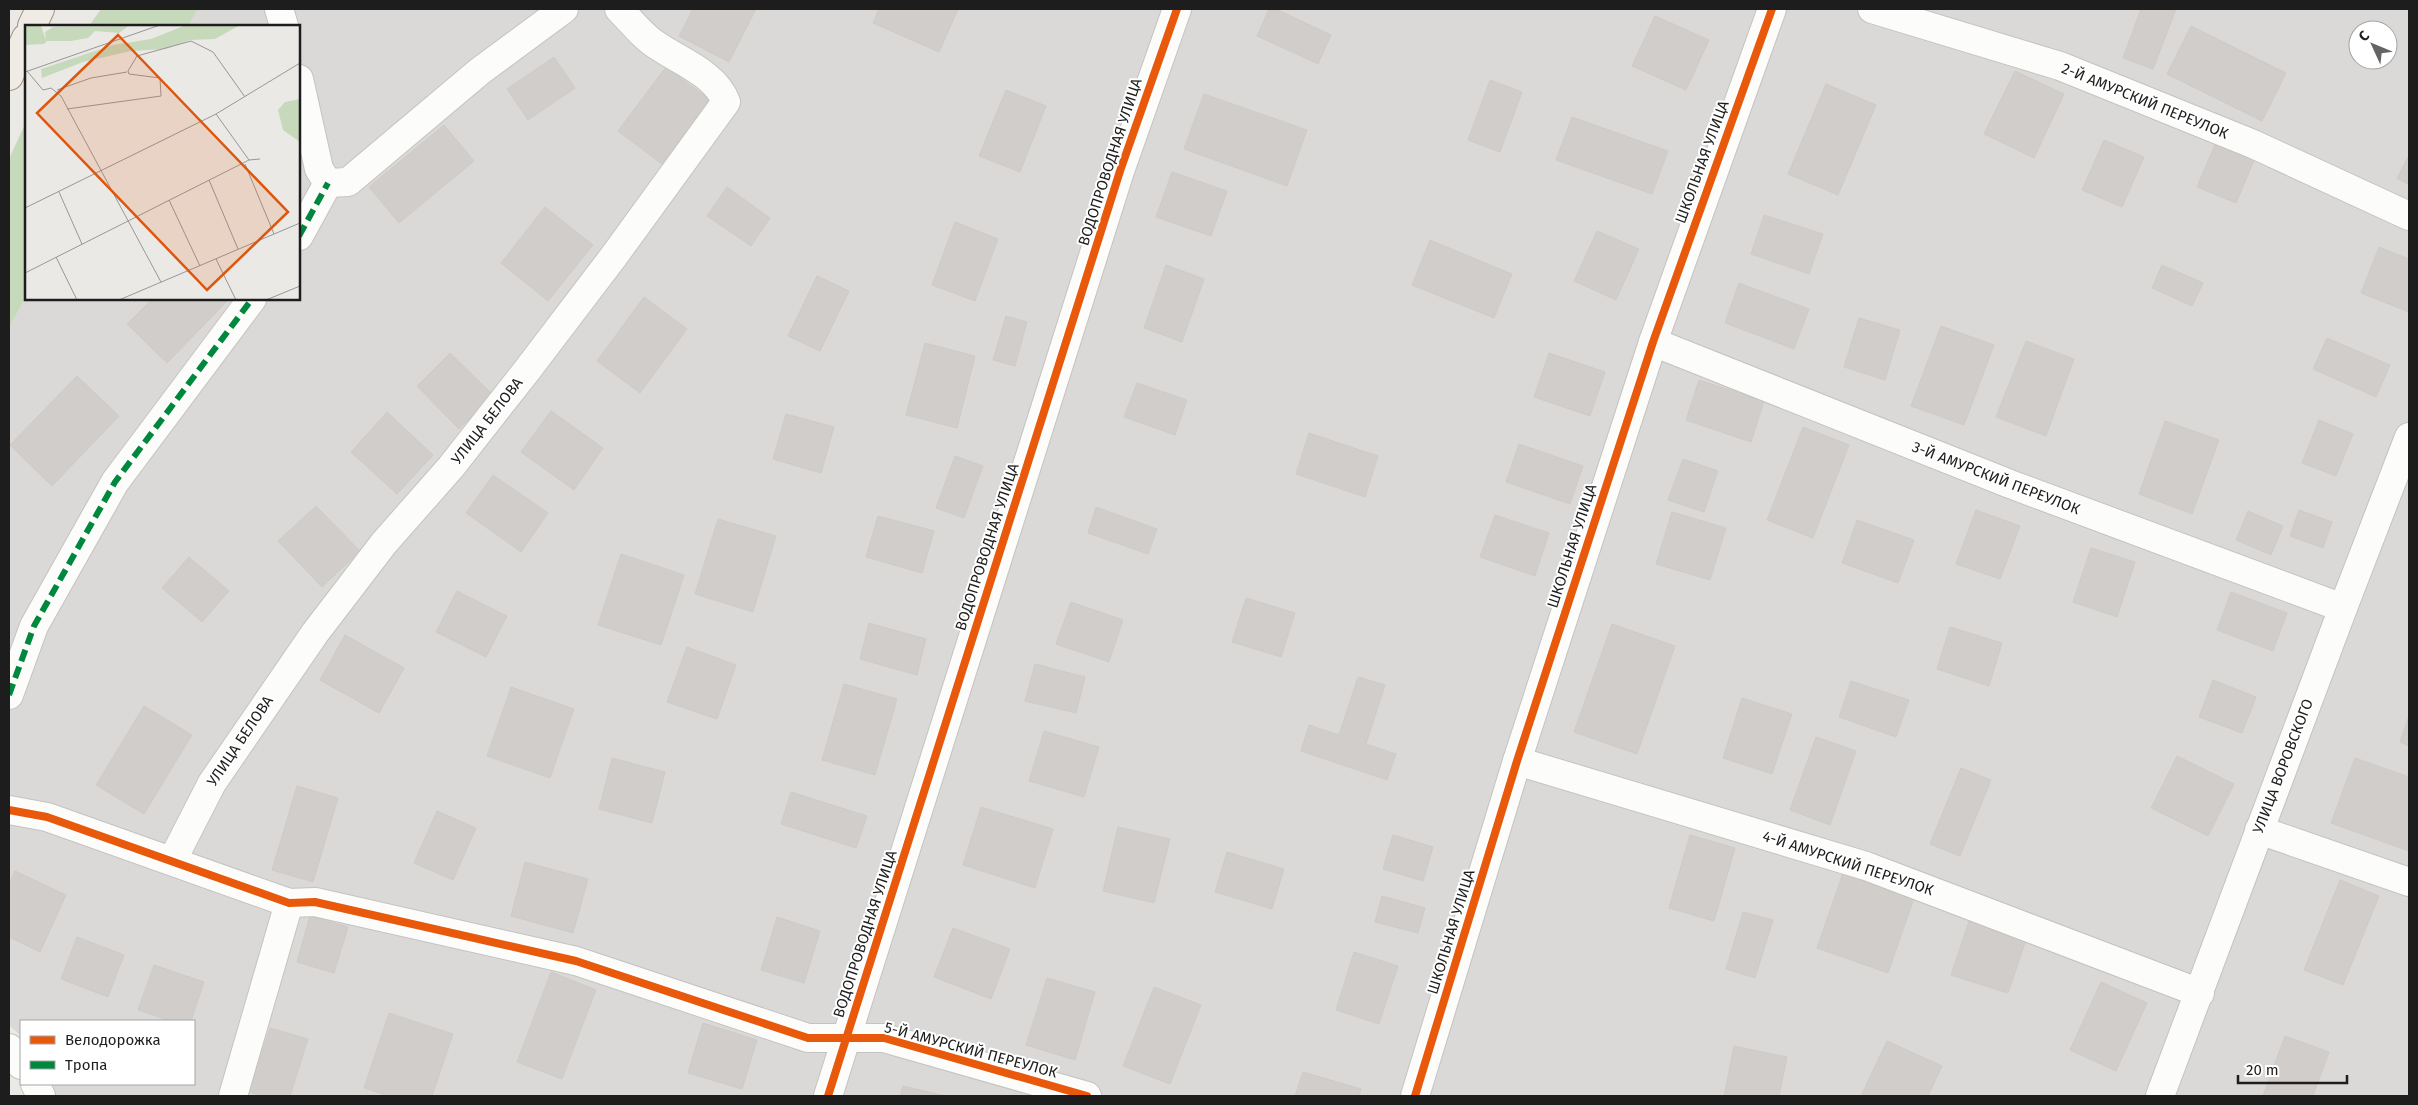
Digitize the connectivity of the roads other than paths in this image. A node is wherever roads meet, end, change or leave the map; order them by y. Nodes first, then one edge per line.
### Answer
1 (40, 9) edge
2 (279, 9) edge
3 (564, 9) edge
4 (619, 9) edge
5 (1177, 9) edge
6 (1772, 9) edge
7 (1872, 9) edge
8 (32, 25) edge
9 (284, 25) edge
10 (25, 40) edge
11 (9, 76) edge
12 (300, 84) edge
13 (328, 182) junction
14 (2409, 216) edge
15 (300, 234) edge
16 (251, 300) edge
17 (1653, 342) junction
18 (2409, 437) edge
19 (2342, 608) junction
20 (9, 695) edge
21 (1517, 760) junction
22 (9, 810) edge
23 (2258, 830) junction
24 (172, 861) junction
25 (2409, 882) edge
26 (289, 903) junction
27 (2200, 993) junction
28 (847, 1036) junction
29 (9, 1048) edge
30 (20, 1064) edge
31 (233, 1096) edge
32 (828, 1096) edge
33 (1087, 1096) edge
34 (1415, 1096) edge
35 (2160, 1096) edge

1 - 8 main road
2 - 9 street
3 - 13 street
4 - 24 street, УЛИЦА БЕЛОВА
5 - 28 street, ВОДОПРОВОДНАЯ УЛИЦА
6 - 17 street, ШКОЛЬНАЯ УЛИЦА
7 - 14 street, 2-Й АМУРСКИЙ ПЕРЕУЛОК
10 - 11 main road
12 - 13 street
13 - 15 street
16 - 20 street
17 - 19 street, 3-Й АМУРСКИЙ ПЕРЕУЛОК
17 - 21 street, ШКОЛЬНАЯ УЛИЦА
18 - 19 street, УЛИЦА ВОРОВСКОГО
19 - 23 street, УЛИЦА ВОРОВСКОГО
21 - 27 street, 4-Й АМУРСКИЙ ПЕРЕУЛОК
21 - 34 street, ШКОЛЬНАЯ УЛИЦА
22 - 24 street
23 - 25 street
23 - 27 street, УЛИЦА ВОРОВСКОГО
24 - 26 street
26 - 28 street, 5-Й АМУРСКИЙ ПЕРЕУЛОК
26 - 31 street
27 - 35 street, УЛИЦА ВОРОВСКОГО
28 - 32 street, ВОДОПРОВОДНАЯ УЛИЦА
28 - 33 street, 5-Й АМУРСКИЙ ПЕРЕУЛОК
29 - 30 street

